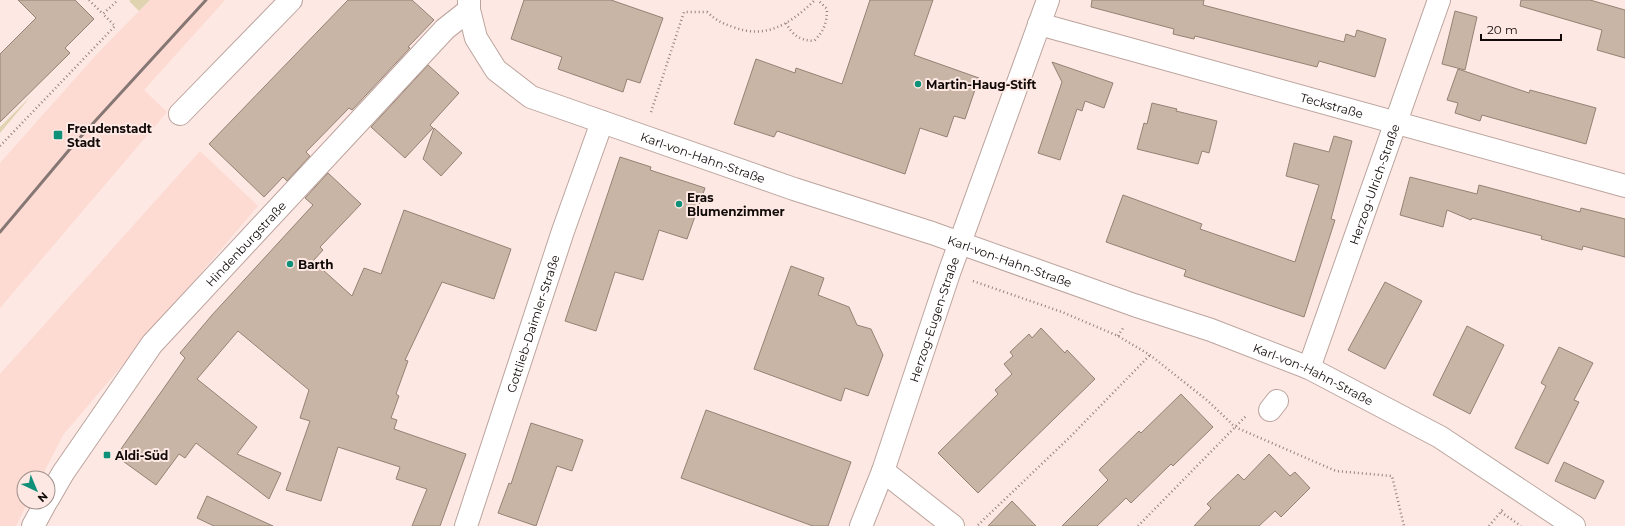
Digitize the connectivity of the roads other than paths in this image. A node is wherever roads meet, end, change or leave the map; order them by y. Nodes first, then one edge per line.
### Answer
1 (291, 0) edge
2 (1048, 0) edge
3 (1439, 0) edge
4 (469, 5) edge
5 (1039, 24) junction
6 (180, 114) dead end
7 (602, 122) junction
8 (1395, 122) junction
9 (1625, 186) edge
10 (960, 244) junction
11 (1309, 368) junction
12 (883, 471) junction
13 (56, 485) edge
14 (42, 510) edge
15 (33, 526) edge
16 (466, 526) edge
17 (861, 526) edge
18 (953, 526) edge
19 (1574, 526) edge

1 - 6 street
2 - 5 street, Herzog-Eugen-Straße
3 - 8 street, Herzog-Ulrich-Straße
4 - 7 street, Karl-von-Hahn-Straße
4 - 13 street, Hindenburgstraße
5 - 8 street, Teckstraße
5 - 10 street, Herzog-Eugen-Straße
7 - 10 street, Karl-von-Hahn-Straße
7 - 16 street, Gottlieb-Daimler-Straße
8 - 9 street, Teckstraße
8 - 11 street, Herzog-Ulrich-Straße
10 - 11 street, Karl-von-Hahn-Straße
10 - 12 street, Herzog-Eugen-Straße
11 - 19 street, Karl-von-Hahn-Straße
12 - 17 street, Herzog-Eugen-Straße
12 - 18 street
14 - 15 street

